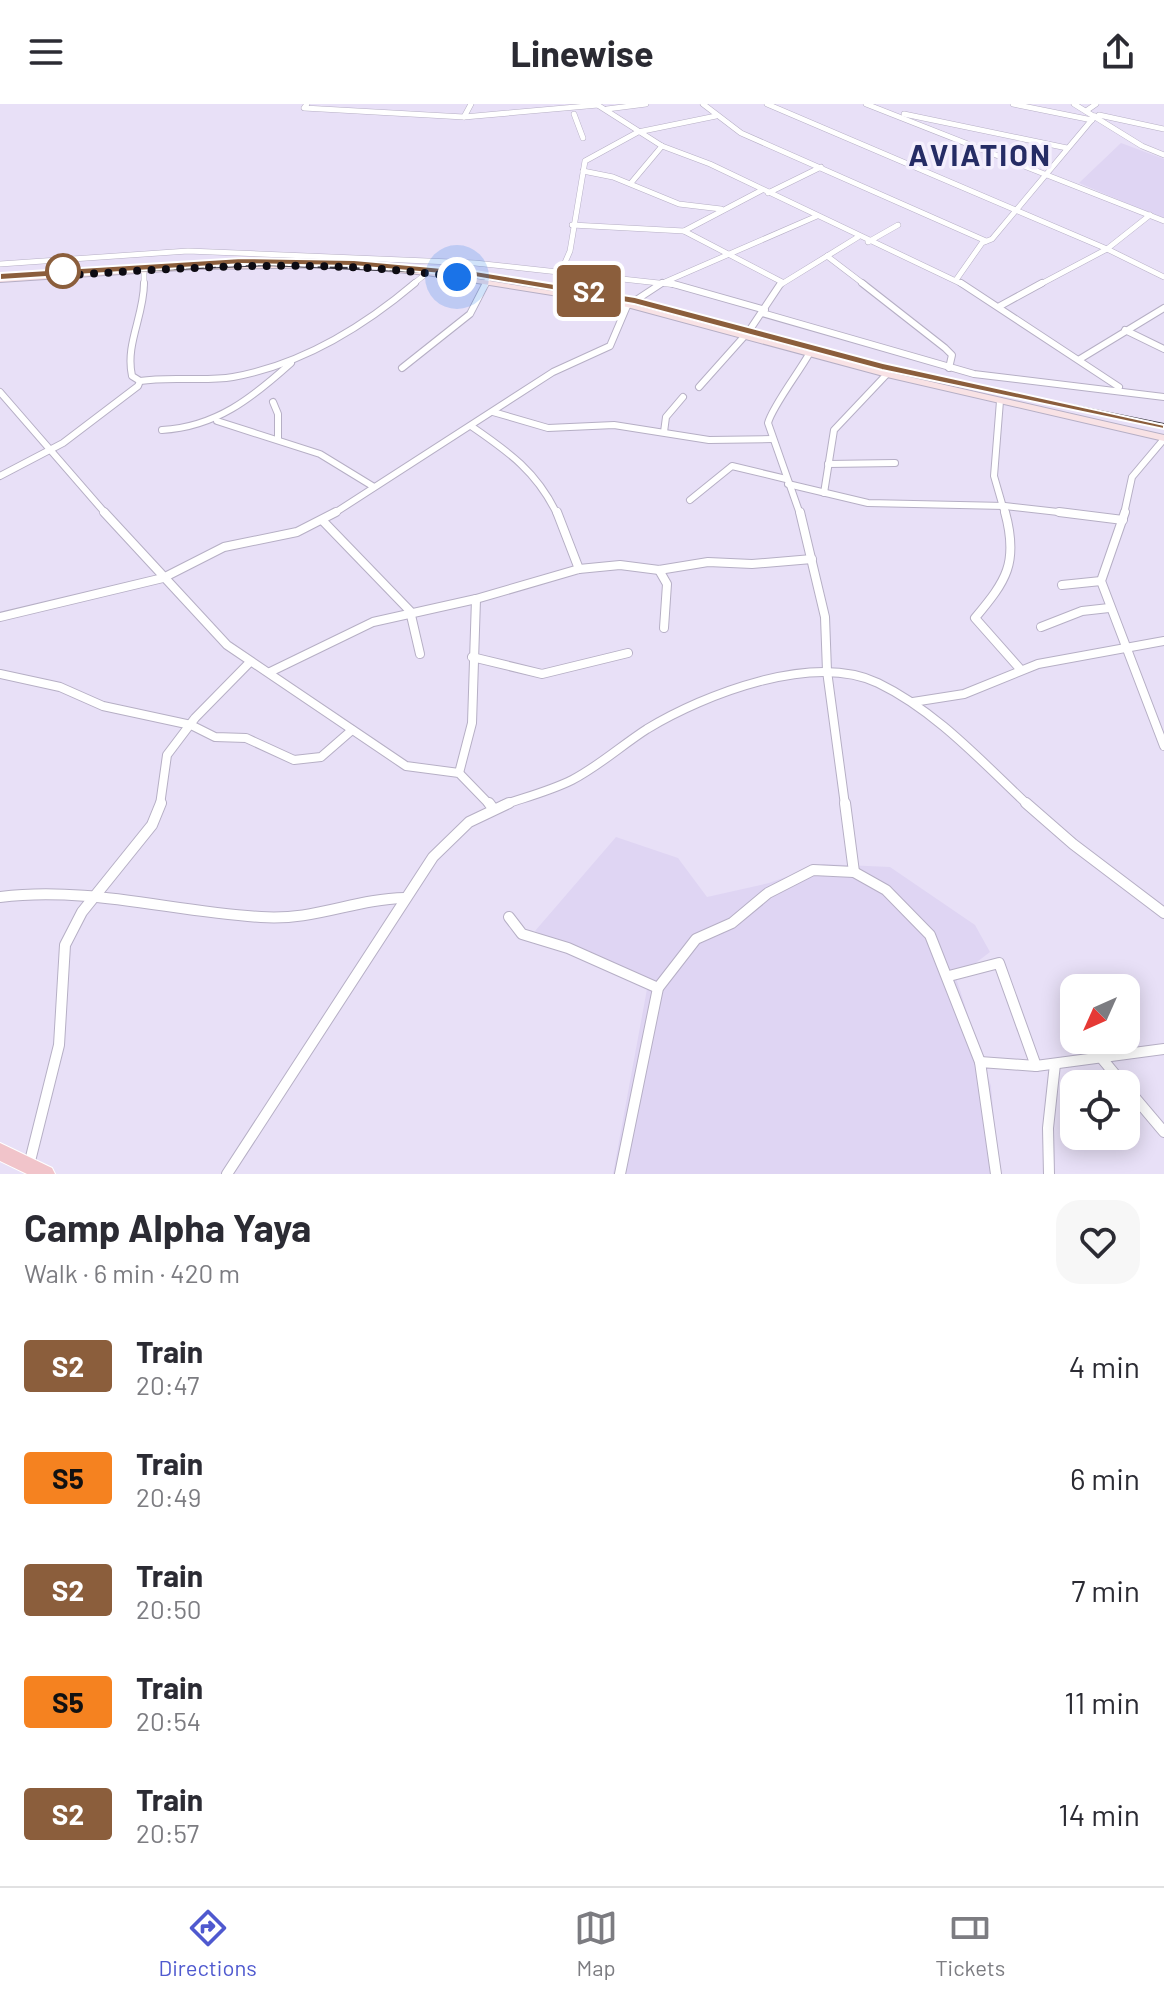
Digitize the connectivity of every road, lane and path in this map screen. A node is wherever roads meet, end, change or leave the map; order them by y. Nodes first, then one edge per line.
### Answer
1 (307, 104) edge
2 (405, 104) edge
3 (471, 104) edge
4 (646, 104) edge
5 (703, 104) edge
6 (767, 104) edge
7 (866, 104) edge
8 (1013, 104) edge
9 (1074, 104) edge
10 (1096, 104) edge
11 (597, 105) edge
12 (606, 109) junction
13 (879, 109) junction
14 (1086, 111) junction
15 (574, 114) junction
16 (403, 115) junction
17 (716, 116) junction
18 (464, 117) junction
19 (539, 118) dead end
20 (1094, 118) junction
21 (1164, 129) edge
22 (638, 132) junction
23 (583, 138) dead end
24 (662, 146) junction
25 (1067, 148) junction
26 (1164, 155) edge
27 (821, 167) junction
28 (583, 171) junction
29 (1045, 174) junction
30 (631, 183) junction
31 (765, 191) junction
32 (721, 209) junction
33 (1013, 209) junction
34 (1150, 215) junction
35 (817, 216) junction
36 (1164, 221) edge
37 (572, 225) junction
38 (898, 225) dead end
39 (684, 231) junction
40 (858, 237) junction
41 (986, 241) junction
42 (868, 242) junction
43 (1107, 249) junction
44 (734, 254) junction
45 (827, 256) junction
46 (0, 264) edge
47 (144, 270) junction
48 (427, 273) junction
49 (560, 274) junction
50 (1164, 277) edge
51 (0, 280) edge
52 (956, 280) junction
53 (487, 281) junction
54 (665, 282) junction
55 (782, 282) junction
56 (627, 305) junction
57 (1000, 306) junction
58 (1164, 308) edge
59 (763, 311) junction
60 (1125, 330) junction
61 (743, 337) junction
62 (1164, 349) edge
63 (809, 354) junction
64 (1080, 359) junction
65 (295, 360) junction
66 (402, 368) dead end
67 (949, 368) junction
68 (887, 374) junction
69 (140, 381) junction
70 (699, 387) dead end
71 (1119, 387) junction
72 (0, 392) edge
73 (683, 397) dead end
74 (1164, 397) edge
75 (1000, 401) junction
76 (273, 402) dead end
77 (493, 412) junction
78 (217, 421) junction
79 (471, 426) junction
80 (162, 430) dead end
81 (664, 432) junction
82 (278, 438) junction
83 (1164, 438) edge
84 (772, 439) junction
85 (52, 450) junction
86 (895, 463) dead end
87 (828, 464) junction
88 (0, 476) edge
89 (787, 482) junction
90 (374, 487) junction
91 (824, 493) junction
92 (690, 500) dead end
93 (1005, 506) junction
94 (1123, 520) junction
95 (323, 521) junction
96 (812, 559) junction
97 (579, 569) junction
98 (659, 570) junction
99 (163, 578) junction
100 (1101, 581) junction
101 (1062, 585) dead end
102 (476, 599) junction
103 (1109, 608) junction
104 (410, 611) junction
105 (0, 617) edge
106 (1041, 627) dead end
107 (664, 628) dead end
108 (1164, 641) edge
109 (1128, 648) junction
110 (628, 653) dead end
111 (420, 654) dead end
112 (472, 657) junction
113 (250, 662) junction
114 (1021, 670) junction
115 (827, 671) junction
116 (270, 672) junction
117 (0, 674) edge
118 (913, 702) junction
119 (191, 725) junction
120 (352, 730) junction
121 (1164, 746) edge
122 (459, 773) junction
123 (492, 807) junction
124 (854, 872) junction
125 (96, 892) junction
126 (0, 897) edge
127 (405, 898) junction
128 (1164, 913) edge
129 (509, 917) dead end
130 (949, 976) junction
131 (658, 988) junction
132 (1164, 1049) edge
133 (1099, 1055) junction
134 (980, 1062) junction
135 (1055, 1064) junction
136 (1036, 1066) junction
137 (1112, 1070) edge
138 (1140, 1104) edge
139 (1164, 1132) edge
140 (0, 1152) edge
141 (29, 1166) junction
142 (46, 1174) edge
143 (227, 1174) edge
144 (620, 1174) edge
145 (996, 1174) edge
146 (1049, 1174) edge

1 - 16 street
2 - 16 street
3 - 18 street
4 - 12 street
5 - 17 street
6 - 33 street
7 - 13 street
8 - 20 street
9 - 14 street
10 - 14 street
11 - 12 street
11 - 18 street
12 - 15 street
12 - 22 street
13 - 25 street
13 - 29 street
14 - 20 street
14 - 21 street
15 - 19 street
15 - 23 street
16 - 18 street
17 - 22 street
17 - 27 street
20 - 25 street
20 - 26 street
22 - 24 street
22 - 28 street
24 - 30 street
24 - 31 street
25 - 29 street
27 - 31 street
27 - 41 street
28 - 30 street
28 - 37 street
29 - 33 street
29 - 34 street
30 - 32 street
31 - 32 street
31 - 35 street
32 - 39 street
33 - 41 street
33 - 43 street
34 - 36 street
34 - 43 street
35 - 40 street
35 - 44 street
37 - 39 street
37 - 49 street
38 - 42 street
39 - 44 street
40 - 42 street
40 - 45 street
41 - 52 street
42 - 52 street
43 - 50 street
43 - 57 street
44 - 54 street
44 - 55 street
45 - 55 street
45 - 67 street
46 - 49 street
47 - 48 street
47 - 51 street
47 - 69 street
48 - 53 street
48 - 65 street
49 - 54 street
52 - 57 street
53 - 56 street
53 - 66 street
54 - 56 street
54 - 59 street
55 - 59 street
56 - 61 street
56 - 77 street
57 - 64 street
58 - 60 street
59 - 61 street
59 - 67 street
60 - 62 street
60 - 64 street
61 - 63 street
61 - 70 street
63 - 68 street
63 - 84 street
64 - 71 street
65 - 69 street
65 - 78 street
67 - 71 street
68 - 75 street
68 - 87 street
69 - 85 street
71 - 74 street
72 - 85 street
73 - 81 street
75 - 83 street
75 - 93 street
76 - 82 street
77 - 79 street
77 - 81 street
78 - 80 street
78 - 82 street
79 - 90 street
79 - 97 street
81 - 84 street
82 - 90 street
83 - 94 street
84 - 89 street
85 - 88 street
85 - 99 street
86 - 87 street
87 - 91 street
89 - 91 street
89 - 92 street
89 - 96 street
90 - 95 street
91 - 93 street
93 - 94 street
93 - 114 street
94 - 100 street
95 - 99 street
95 - 104 street
96 - 98 street
96 - 115 street
97 - 98 street
97 - 102 street
98 - 107 street
99 - 105 street
99 - 113 street
100 - 101 street
100 - 103 street
102 - 104 street
102 - 112 street
103 - 106 street
103 - 109 street
104 - 111 street
104 - 116 street
108 - 109 street
109 - 114 street
109 - 121 street
110 - 112 street
112 - 122 street
113 - 116 street
113 - 119 street
114 - 118 street
115 - 118 street
115 - 123 street
115 - 124 street
116 - 120 street
117 - 119 street
118 - 128 street
119 - 120 street
119 - 125 street
120 - 122 street
122 - 123 street
123 - 127 street
124 - 130 street
124 - 131 street
125 - 126 street
125 - 127 street
125 - 141 street
127 - 143 street
129 - 131 street
130 - 134 street
130 - 136 street
131 - 144 street
132 - 133 street
133 - 135 street
133 - 137 street
134 - 136 street
134 - 145 street
135 - 136 street
135 - 146 street
138 - 139 street
140 - 141 main road
141 - 142 main road

